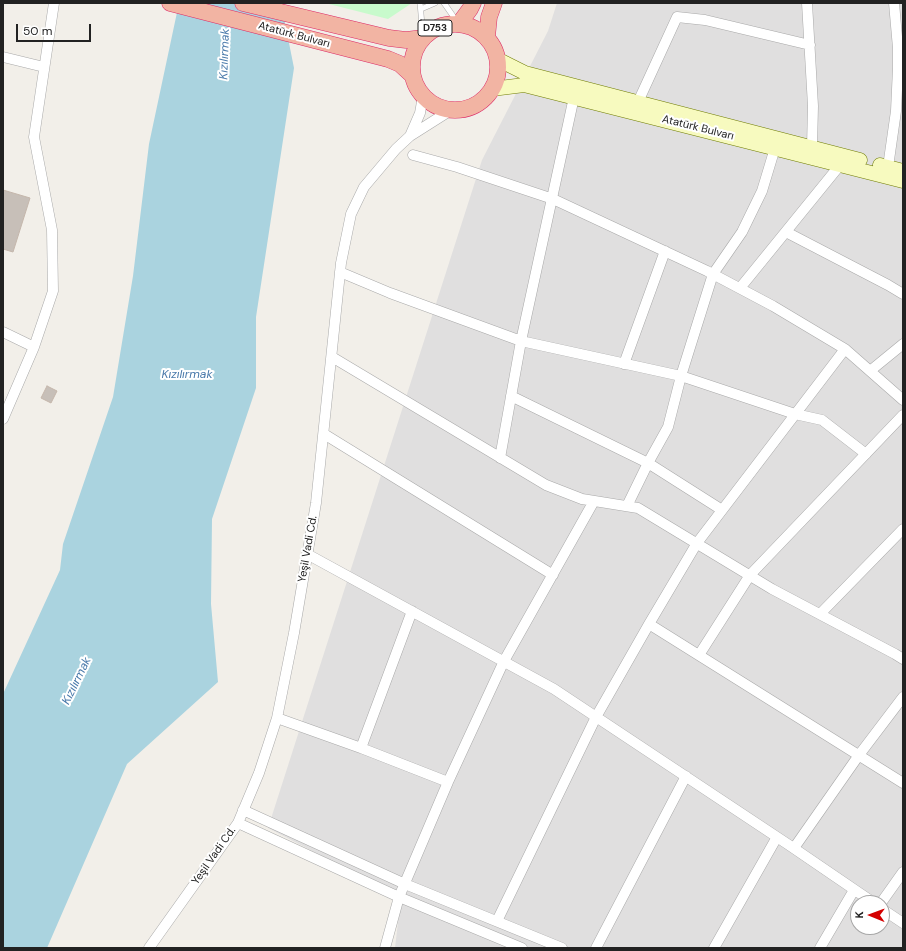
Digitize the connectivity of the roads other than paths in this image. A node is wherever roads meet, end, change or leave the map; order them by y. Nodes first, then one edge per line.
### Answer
1 (54, 3) edge
2 (170, 3) edge
3 (243, 3) edge
4 (420, 3) edge
5 (435, 3) edge
6 (444, 3) edge
7 (472, 3) edge
8 (494, 3) edge
9 (807, 3) edge
10 (894, 3) edge
11 (421, 9) junction
12 (459, 24) junction
13 (487, 37) junction
14 (423, 38) junction
15 (810, 46) junction
16 (3, 57) edge
17 (497, 59) junction
18 (44, 67) junction
19 (412, 75) junction
20 (492, 90) junction
21 (423, 96) junction
22 (574, 97) junction
23 (638, 102) junction
24 (451, 110) junction
25 (410, 136) junction
26 (812, 147) junction
27 (775, 148) junction
28 (413, 155) dead end
29 (840, 165) junction
30 (888, 167) junction
31 (903, 171) edge
32 (903, 181) edge
33 (553, 198) junction
34 (786, 232) junction
35 (665, 251) junction
36 (340, 272) junction
37 (714, 274) junction
38 (740, 288) junction
39 (903, 294) edge
40 (3, 332) edge
41 (521, 341) junction
42 (903, 344) edge
43 (34, 347) junction
44 (845, 349) junction
45 (332, 357) junction
46 (624, 364) junction
47 (870, 371) junction
48 (681, 376) junction
49 (511, 396) junction
50 (903, 400) edge
51 (795, 414) junction
52 (903, 415) edge
53 (3, 418) edge
54 (324, 434) junction
55 (866, 454) junction
56 (500, 458) junction
57 (648, 463) junction
58 (594, 501) junction
59 (627, 506) junction
60 (722, 510) junction
61 (903, 529) edge
62 (697, 544) junction
63 (307, 554) junction
64 (553, 575) junction
65 (750, 575) junction
66 (412, 611) junction
67 (820, 614) junction
68 (649, 624) junction
69 (903, 647) edge
70 (699, 655) junction
71 (899, 657) edge
72 (504, 661) junction
73 (903, 697) edge
74 (596, 717) junction
75 (277, 718) junction
76 (361, 748) junction
77 (859, 755) junction
78 (686, 776) junction
79 (448, 782) junction
80 (903, 783) edge
81 (243, 810) junction
82 (238, 823) junction
83 (777, 837) junction
84 (794, 848) junction
85 (903, 872) edge
86 (405, 884) junction
87 (854, 890) junction
88 (862, 895) edge
89 (887, 895) edge
90 (399, 897) junction
91 (890, 914) edge
92 (497, 921) junction
93 (903, 923) edge
94 (149, 948) edge
95 (385, 948) edge
96 (522, 948) edge
97 (562, 948) edge
98 (596, 948) edge
99 (714, 948) edge
100 (820, 948) edge

1 - 18 street
2 - 19 highway, Atatürk Bulvarı
3 - 14 highway, Atatürk Bulvarı
4 - 11 lane
5 - 11 lane
6 - 12 lane
7 - 12 highway, D753
8 - 13 highway
9 - 15 street
10 - 30 street
11 - 14 lane
12 - 13 highway, Atatürk Bulvarı / D753
12 - 14 highway, Atatürk Bulvarı / D753
13 - 17 highway
14 - 19 highway, Atatürk Bulvarı / D753
15 - 23 street
15 - 26 street
16 - 18 street
17 - 20 highway
17 - 23 main road, Atatürk Bulvarı
18 - 43 street
19 - 21 highway, Atatürk Bulvarı / D753
20 - 22 main road, Atatürk Bulvarı
20 - 24 highway, Atatürk Bulvarı / D753
21 - 24 highway, Atatürk Bulvarı / D753
21 - 25 street
22 - 27 main road, Atatürk Bulvarı
22 - 33 street
23 - 26 main road, Atatürk Bulvarı
24 - 25 street
25 - 36 street, Yeşil Vadi Cd.
26 - 30 main road, Atatürk Bulvarı
27 - 29 main road, Atatürk Bulvarı
27 - 37 street
28 - 33 street
29 - 32 main road, Atatürk Bulvarı
29 - 34 street
30 - 31 main road, Atatürk Bulvarı
33 - 35 street
33 - 41 street
34 - 38 street
34 - 39 street
35 - 37 street
35 - 46 street
36 - 41 street
36 - 45 street, Yeşil Vadi Cd.
37 - 38 street
37 - 48 street
38 - 44 street
40 - 43 street
41 - 46 street
41 - 49 street
42 - 47 street
43 - 53 street
44 - 47 street
44 - 51 street
45 - 54 street, Yeşil Vadi Cd.
45 - 56 street
46 - 48 street
47 - 50 street
48 - 51 street
48 - 57 street
49 - 56 street
49 - 57 street
51 - 55 street
51 - 60 street
52 - 55 street
54 - 63 street, Yeşil Vadi Cd.
54 - 64 street
55 - 65 street
56 - 58 street
57 - 59 street
57 - 60 street
58 - 59 street
58 - 64 street
59 - 62 street
60 - 62 street
61 - 67 street
62 - 65 street
62 - 68 street
63 - 66 street
63 - 75 street, Yeşil Vadi Cd.
64 - 72 street
65 - 67 street
65 - 70 street
66 - 72 street
66 - 76 street
67 - 71 street
68 - 70 street
68 - 74 street
69 - 71 street
70 - 77 street
72 - 74 street
72 - 79 street
73 - 77 street
74 - 78 street
74 - 92 street
75 - 76 street
75 - 81 street, Yeşil Vadi Cd.
76 - 79 street
77 - 80 street
77 - 84 street
78 - 83 street
78 - 98 street
79 - 86 street
81 - 82 street, Yeşil Vadi Cd.
81 - 86 street
82 - 90 street
82 - 94 street, Yeşil Vadi Cd.
83 - 84 street
83 - 99 street
84 - 87 street
85 - 89 street
86 - 90 street
86 - 92 street
87 - 88 street
87 - 100 street
90 - 95 street
90 - 96 street
91 - 93 street
92 - 97 street

